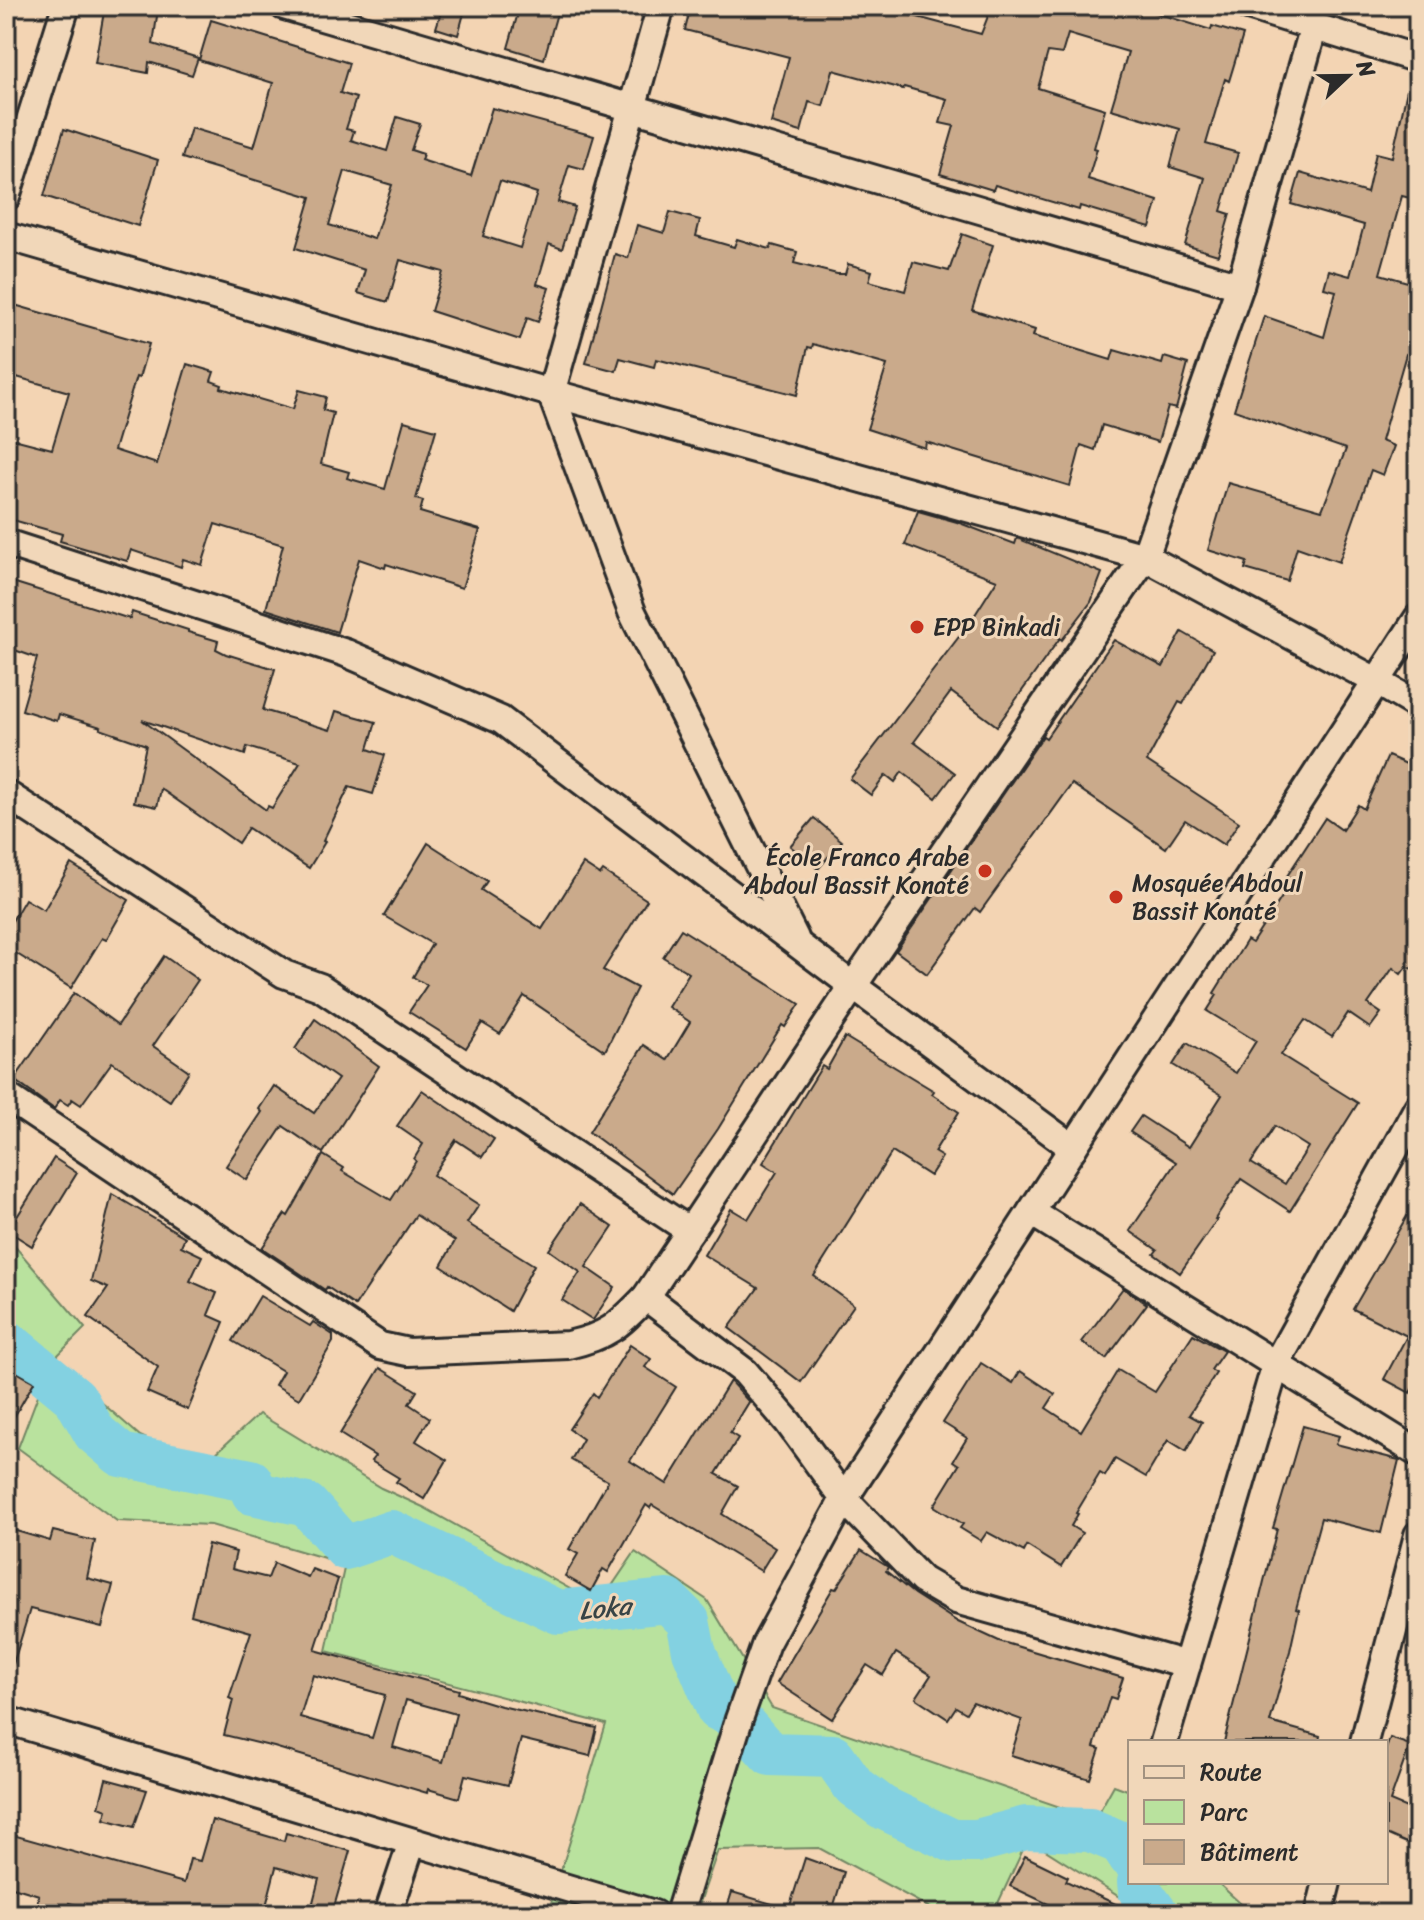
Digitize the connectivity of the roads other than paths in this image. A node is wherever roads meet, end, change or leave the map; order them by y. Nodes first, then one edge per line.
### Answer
1 (66, 6) edge
2 (284, 6) edge
3 (661, 6) edge
4 (1248, 6) edge
5 (1314, 26) junction
6 (1418, 59) edge
7 (631, 107) junction
8 (6, 197) edge
9 (6, 236) edge
10 (1240, 286) junction
11 (551, 393) junction
12 (6, 543) edge
13 (1145, 557) junction
14 (1418, 618) edge
15 (1378, 682) junction
16 (1418, 706) edge
17 (6, 794) edge
18 (798, 945) junction
19 (853, 986) junction
20 (6, 1096) edge
21 (1418, 1107) edge
22 (1073, 1148) junction
23 (1031, 1212) junction
24 (690, 1231) junction
25 (646, 1297) junction
26 (1276, 1364) junction
27 (1418, 1453) edge
28 (844, 1499) junction
29 (1418, 1535) edge
30 (1187, 1665) junction
31 (6, 1720) edge
32 (1165, 1740) edge
33 (1365, 1740) edge
34 (412, 1842) junction
35 (1326, 1884) edge
36 (388, 1914) edge
37 (654, 1914) edge
38 (679, 1914) edge
39 (1319, 1914) edge

1 - 8 street
2 - 7 street
3 - 7 street
4 - 5 street
5 - 6 street
5 - 10 street
7 - 10 street
7 - 11 street
9 - 11 street
10 - 13 street
11 - 13 street
11 - 18 street
12 - 18 street
13 - 15 street
13 - 19 street
14 - 15 street
15 - 16 street
15 - 22 street
17 - 24 street
18 - 19 street
19 - 22 street
19 - 24 street
20 - 25 street
21 - 26 street
22 - 23 street
23 - 26 street
23 - 28 street
24 - 25 street
25 - 28 street
26 - 27 street
26 - 30 street
28 - 30 street
28 - 38 street
29 - 33 street
30 - 32 street
31 - 34 street
34 - 36 street
34 - 37 street
35 - 39 street

